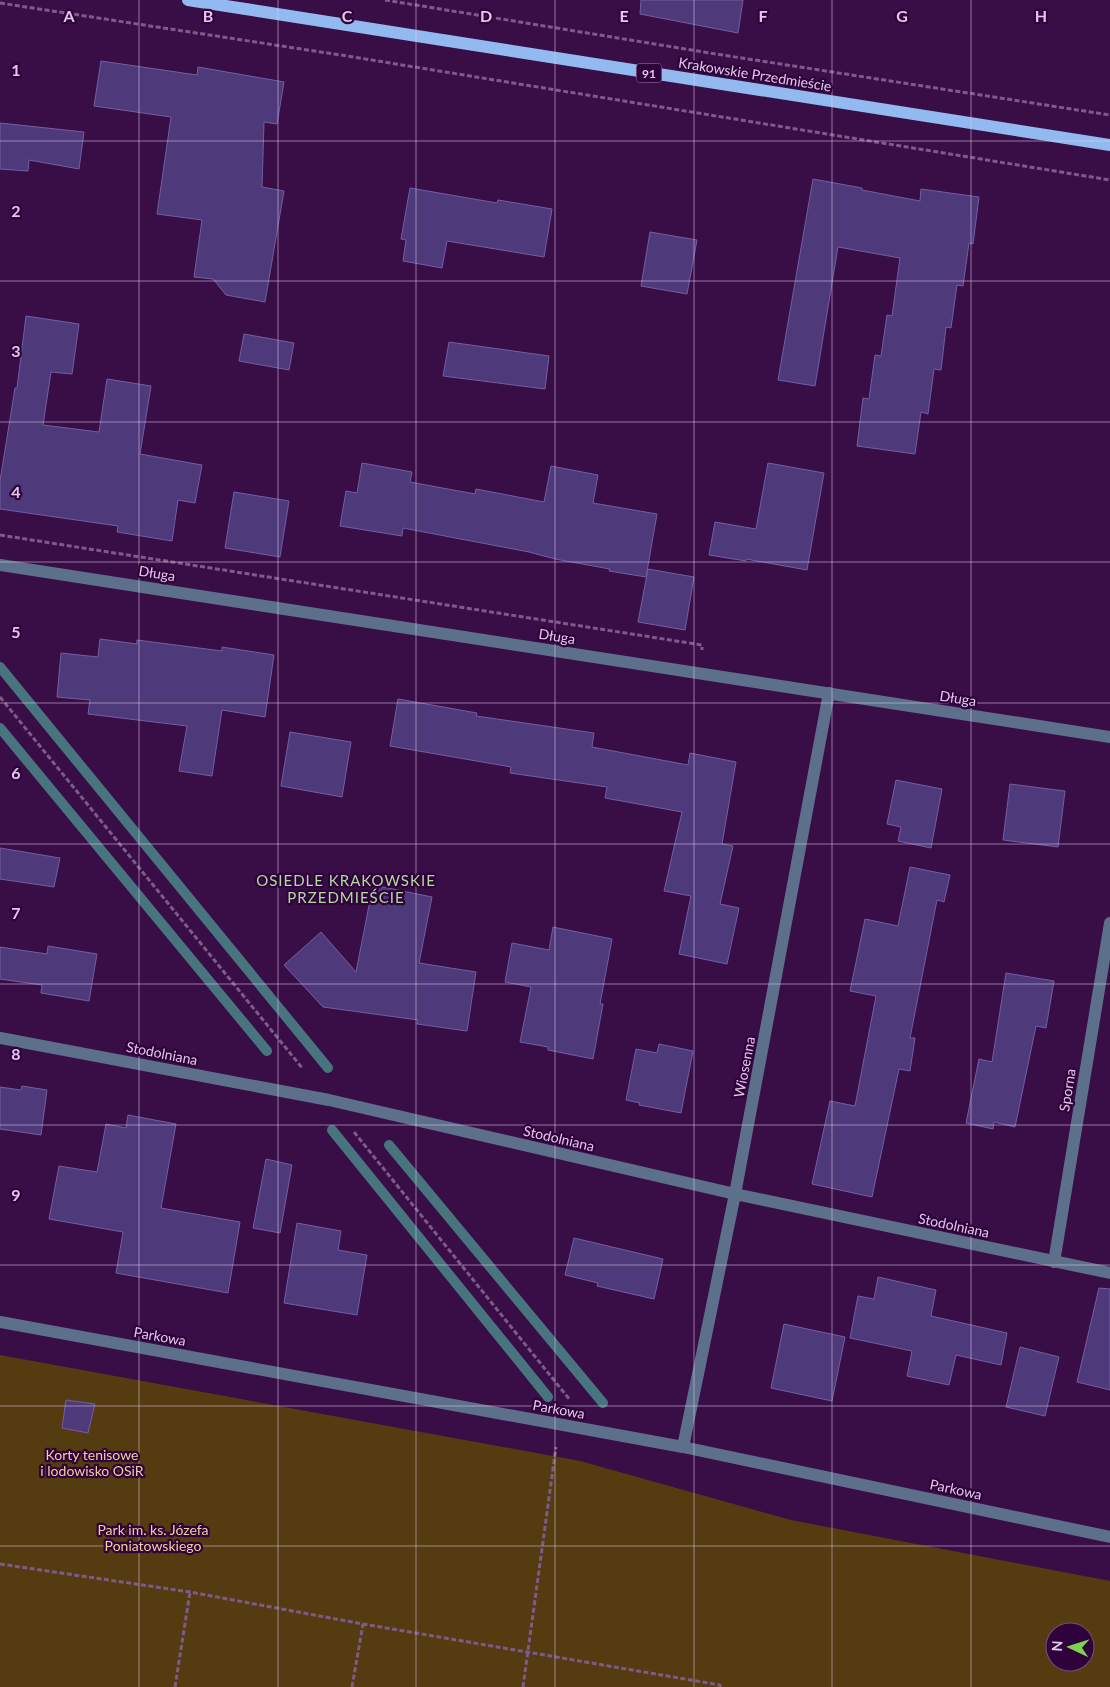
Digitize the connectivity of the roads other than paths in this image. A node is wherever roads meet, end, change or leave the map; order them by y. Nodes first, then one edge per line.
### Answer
1 (188, 0) edge
2 (1110, 145) edge
3 (0, 564) edge
4 (830, 693) junction
5 (1110, 737) edge
6 (1110, 923) edge
7 (0, 1038) edge
8 (735, 1194) junction
9 (1054, 1262) junction
10 (1110, 1273) edge
11 (0, 1322) edge
12 (683, 1447) junction
13 (1110, 1537) edge

1 - 2 main road, Krakowskie Przedmieście / 91
3 - 4 street, Długa
4 - 5 street, Długa
4 - 8 street, Wiosenna
6 - 9 street, Sporna
7 - 8 street, Stodolniana
8 - 9 street, Stodolniana
8 - 12 street, Wiosenna
9 - 10 street, Stodolniana
11 - 12 street, Parkowa
12 - 13 street, Parkowa

